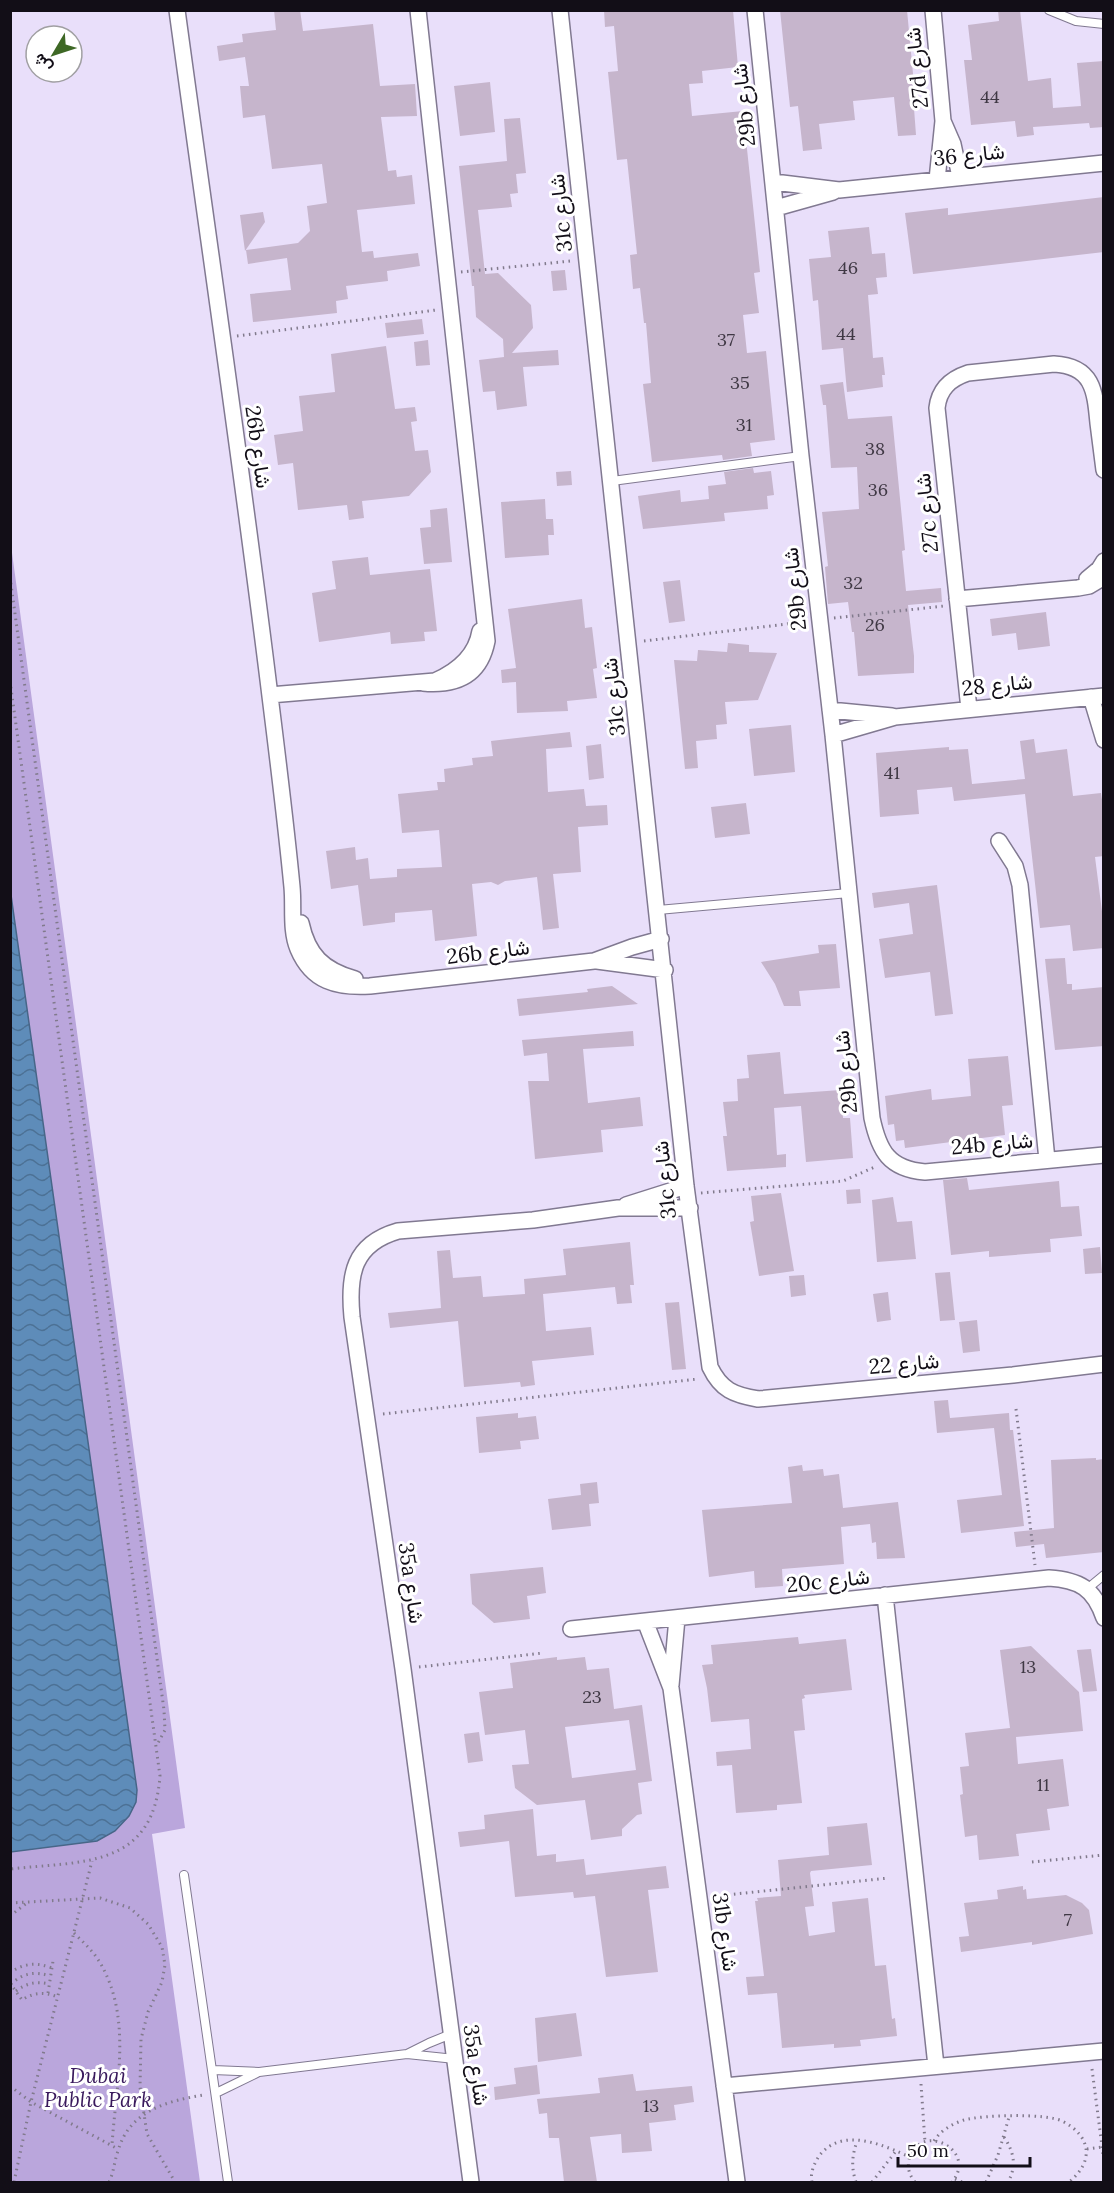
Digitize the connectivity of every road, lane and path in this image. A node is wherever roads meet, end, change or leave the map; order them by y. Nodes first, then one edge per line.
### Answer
1 (177, 10) edge
2 (560, 10) edge
3 (755, 10) edge
4 (1049, 10) edge
5 (936, 11) edge
6 (417, 13) edge
7 (1104, 24) edge
8 (944, 121) junction
9 (1104, 163) edge
10 (960, 177) junction
11 (938, 180) junction
12 (774, 182) junction
13 (838, 190) junction
14 (776, 208) junction
15 (587, 259) junction
16 (445, 274) junction
17 (449, 308) junction
18 (222, 339) junction
19 (801, 456) junction
20 (1104, 470) edge
21 (612, 481) junction
22 (1104, 561) edge
23 (10, 577) edge
24 (1104, 577) edge
25 (1063, 591) junction
26 (958, 602) junction
27 (819, 620) junction
28 (629, 643) junction
29 (10, 681) edge
30 (270, 695) junction
31 (1097, 696) edge
32 (969, 709) junction
33 (830, 710) junction
34 (895, 717) junction
35 (833, 735) junction
36 (1104, 740) edge
37 (999, 841) dead end
38 (849, 893) junction
39 (658, 910) junction
40 (661, 939) junction
41 (594, 960) junction
42 (664, 970) junction
43 (1104, 1155) edge
44 (888, 1159) junction
45 (1047, 1160) junction
46 (688, 1196) junction
47 (618, 1208) junction
48 (1104, 1364) edge
49 (715, 1377) junction
50 (1016, 1409) dead end
51 (366, 1416) junction
52 (1104, 1575) edge
53 (1036, 1579) junction
54 (1087, 1589) junction
55 (885, 1595) junction
56 (677, 1618) junction
57 (1104, 1618) edge
58 (645, 1622) junction
59 (571, 1629) dead end
60 (543, 1653) dead end
61 (403, 1669) junction
62 (671, 1688) junction
63 (156, 1747) junction
64 (1104, 1855) edge
65 (92, 1860) junction
66 (1032, 1862) dead end
67 (10, 1869) edge
68 (184, 1875) dead end
69 (889, 1878) dead end
70 (84, 1898) junction
71 (699, 1898) junction
72 (30, 1901) junction
73 (10, 1903) edge
74 (10, 1916) edge
75 (74, 1933) junction
76 (53, 1961) dead end
77 (51, 1968) junction
78 (10, 1973) edge
79 (51, 1976) junction
80 (11, 1983) edge
81 (50, 1984) junction
82 (16, 1991) junction
83 (48, 1993) junction
84 (58, 1997) junction
85 (451, 2034) junction
86 (1097, 2051) edge
87 (407, 2054) junction
88 (454, 2059) junction
89 (936, 2066) junction
90 (920, 2068) junction
91 (213, 2070) junction
92 (259, 2072) junction
93 (10, 2086) edge
94 (724, 2086) junction
95 (216, 2092) junction
96 (31, 2102) junction
97 (144, 2114) junction
98 (1009, 2117) junction
99 (1004, 2136) junction
100 (857, 2140) junction
101 (934, 2141) junction
102 (925, 2142) junction
103 (112, 2145) junction
104 (1102, 2147) junction
105 (118, 2149) junction
106 (1087, 2149) junction
107 (896, 2151) junction
108 (910, 2157) junction
109 (1104, 2162) edge
110 (954, 2181) edge
111 (14, 2182) edge
112 (110, 2182) edge
113 (175, 2182) edge
114 (228, 2182) edge
115 (471, 2182) edge
116 (737, 2182) edge
117 (812, 2182) edge
118 (856, 2182) edge
119 (872, 2182) edge
120 (915, 2182) edge
121 (962, 2182) edge
122 (987, 2182) edge
123 (1008, 2182) edge
124 (1069, 2182) edge

1 - 18 street, 26b شارع
2 - 15 street, 31c شارع
3 - 12 street, 29b شارع
4 - 7 lane
5 - 8 street, 27d شارع
6 - 16 street
8 - 10 street, 27d شارع
8 - 11 street, 27d شارع
9 - 10 street, شارع 36
10 - 11 street, شارع 36
11 - 13 street, شارع 36
12 - 13 street, شارع 36
12 - 14 street, 29b شارع
13 - 14 street, شارع 36
14 - 19 street, 29b شارع
15 - 16 path
15 - 21 street, 31c شارع
16 - 17 street
17 - 18 path
17 - 30 street
18 - 30 street, 26b شارع
19 - 21 lane
19 - 27 street, 29b شارع
20 - 26 street, 27c شارع
21 - 28 street, 31c شارع
22 - 25 street
23 - 63 path
24 - 25 street
25 - 26 street
26 - 27 path
26 - 32 street, 27c شارع
27 - 28 path
27 - 33 street, 29b شارع
28 - 39 street, 31c شارع
29 - 63 path
30 - 41 street, 26b شارع
31 - 32 street, شارع 28
31 - 36 street
32 - 34 street, شارع 28
33 - 34 street, شارع 28
33 - 35 street, 29b شارع
34 - 35 street, شارع 28
35 - 38 street, 29b شارع
37 - 45 street
38 - 39 lane
38 - 44 street, 29b شارع
39 - 40 street, 31c شارع
40 - 41 street, 26b شارع
40 - 42 street, 31c شارع
41 - 42 street, 26b شارع
42 - 46 street, 31c شارع
43 - 45 street, 24b شارع
44 - 45 street, 24b شارع
44 - 46 path
46 - 47 street, 35a شارع
46 - 47 street, 35a شارع
46 - 49 street, 31c شارع
47 - 51 street, 35a شارع
48 - 49 street, شارع 22
49 - 51 path
50 - 53 path
51 - 61 street, 35a شارع
52 - 54 lane
53 - 54 street, 20c شارع
53 - 55 street, 20c شارع
54 - 57 street
55 - 56 street, 20c شارع
55 - 89 street
56 - 58 street, 20c شارع
56 - 62 street, 31b شارع
58 - 59 street, 20c شارع
58 - 62 street, 31b شارع
60 - 61 path
61 - 85 street, 35a شارع
62 - 71 street, 31b شارع
63 - 65 path
64 - 66 path
65 - 67 path
65 - 70 path
68 - 91 lane
69 - 71 path
70 - 72 path
70 - 75 path
70 - 97 path
71 - 94 street, 31b شارع
72 - 73 path
72 - 74 path
75 - 84 path
75 - 103 path
76 - 77 path
77 - 78 path
77 - 79 path
79 - 80 path
79 - 81 path
80 - 82 path
81 - 82 path
81 - 83 path
82 - 83 path
83 - 84 path
84 - 96 path
85 - 87 lane
85 - 88 street, 35a شارع
86 - 89 street
86 - 104 path
87 - 88 lane
87 - 92 lane
88 - 115 street, 35a شارع
89 - 90 street
90 - 94 street
90 - 102 path
91 - 92 lane
91 - 95 lane
92 - 95 lane
93 - 96 path
94 - 116 street, 31b شارع
95 - 97 path
95 - 114 lane
96 - 103 path
96 - 111 path
97 - 105 path
97 - 113 path
98 - 99 path
98 - 101 path
98 - 106 path
99 - 122 path
99 - 123 path
100 - 107 path
100 - 117 path
100 - 118 path
101 - 102 path
101 - 110 path
102 - 108 path
103 - 105 path
104 - 106 path
104 - 109 path
105 - 112 path
106 - 124 path
107 - 108 path
107 - 119 path
108 - 120 path
110 - 121 path

